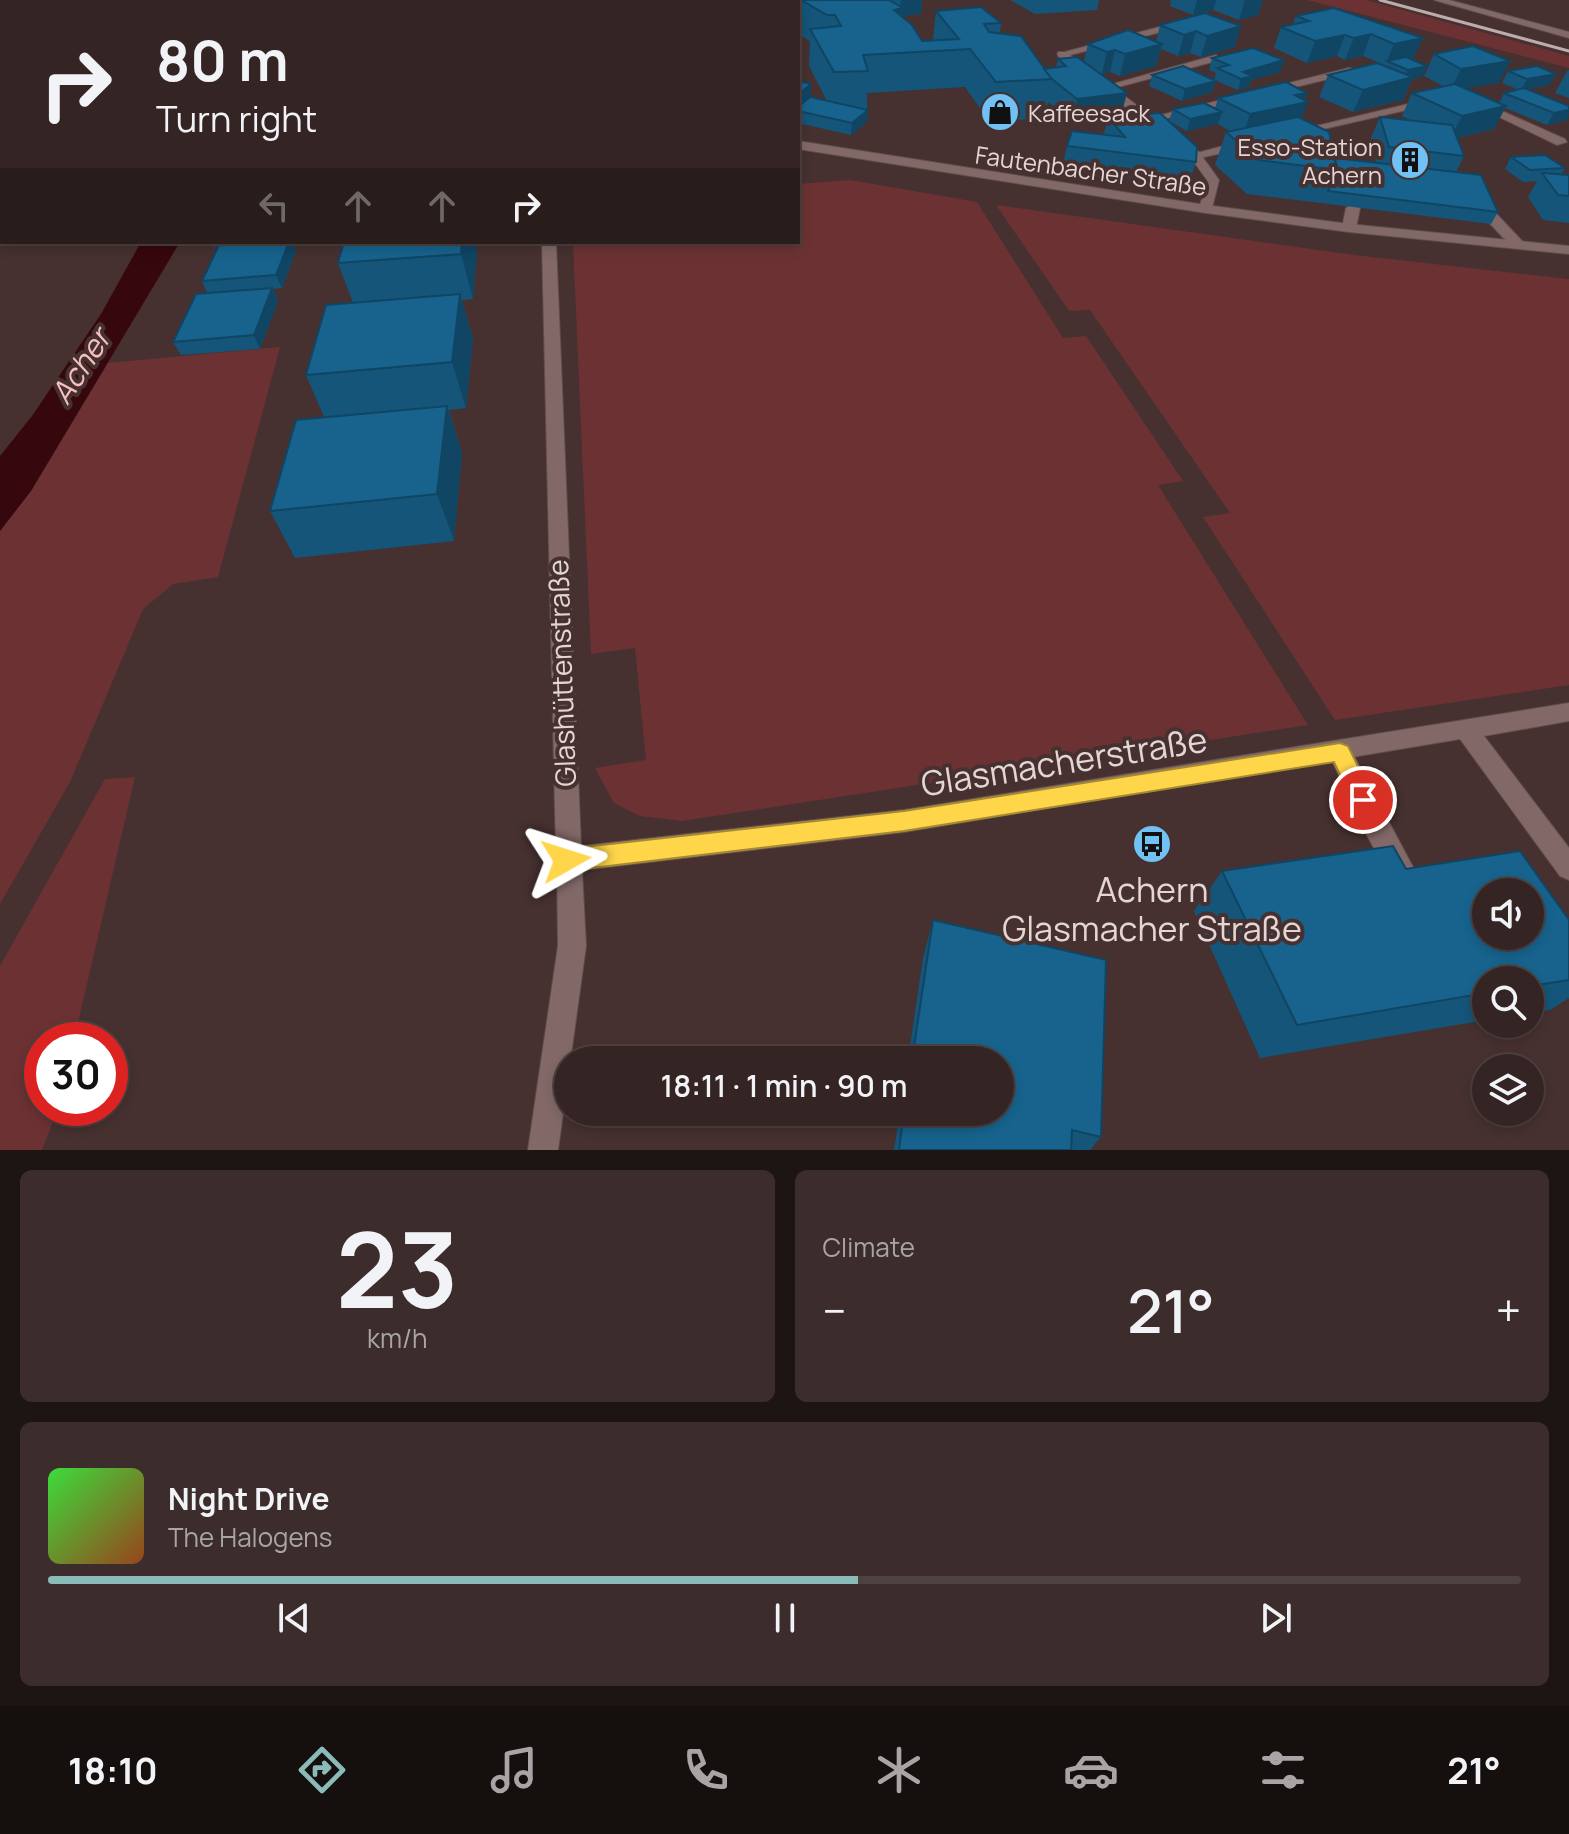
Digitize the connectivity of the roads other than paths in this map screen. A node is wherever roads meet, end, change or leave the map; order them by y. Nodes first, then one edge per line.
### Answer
1 (1439, 0) edge
2 (1184, 23) edge
3 (1569, 35) edge
4 (1216, 58) edge
5 (1349, 71) edge
6 (1107, 87) junction
7 (1437, 100) edge
8 (1493, 110) edge
9 (1151, 119) junction
10 (1286, 134) edge
11 (1256, 141) edge
12 (1566, 142) edge
13 (800, 145) edge
14 (1195, 155) junction
15 (1353, 208) edge
16 (1206, 209) junction
17 (1484, 209) edge
18 (1349, 228) junction
19 (549, 244) edge
20 (1518, 245) junction
21 (1569, 250) edge
22 (1569, 712) edge
23 (1464, 727) junction
24 (1340, 752) junction
25 (566, 860) junction
26 (1569, 868) edge
27 (1415, 892) edge
28 (543, 1150) edge

1 - 3 street
2 - 6 street
4 - 6 street
5 - 9 street
6 - 9 street
7 - 10 street
8 - 12 street
9 - 14 street
11 - 14 street
13 - 16 street, Fautenbacher Straße
14 - 16 street
15 - 18 street
16 - 18 street, Fautenbacher Straße
17 - 20 street
18 - 20 street, Fautenbacher Straße
19 - 25 street, Glashüttenstraße
20 - 21 street, Fautenbacher Straße
22 - 23 street, Glasmacherstraße
23 - 24 street, Glasmacherstraße
23 - 26 street
24 - 25 street, Glasmacherstraße
24 - 27 street
25 - 28 street, Glashüttenstraße

